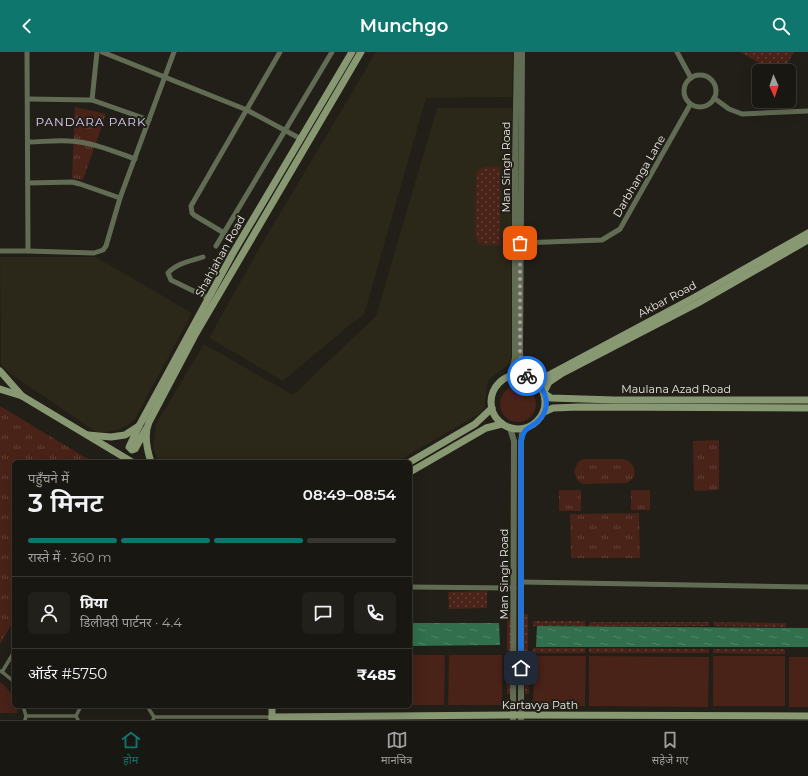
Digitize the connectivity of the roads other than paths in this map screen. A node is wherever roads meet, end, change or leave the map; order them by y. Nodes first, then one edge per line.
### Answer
1 (27, 52) edge
2 (97, 52) edge
3 (102, 52) edge
4 (174, 52) edge
5 (280, 52) edge
6 (332, 52) edge
7 (352, 52) edge
8 (361, 52) edge
9 (517, 52) edge
10 (522, 52) edge
11 (677, 52) edge
12 (165, 76) junction
13 (691, 78) junction
14 (714, 98) junction
15 (28, 99) junction
16 (92, 100) junction
17 (690, 105) junction
18 (247, 110) junction
19 (808, 112) edge
20 (149, 120) junction
21 (286, 130) junction
22 (301, 139) junction
23 (28, 142) junction
24 (134, 159) junction
25 (28, 183) junction
26 (120, 198) junction
27 (224, 233) junction
28 (808, 233) edge
29 (808, 240) edge
30 (520, 243) junction
31 (216, 246) dead end
32 (0, 251) edge
33 (28, 251) junction
34 (203, 257) dead end
35 (208, 298) junction
36 (0, 370) edge
37 (511, 376) junction
38 (526, 376) junction
39 (534, 379) junction
40 (0, 389) edge
41 (544, 393) junction
42 (22, 396) junction
43 (808, 400) edge
44 (492, 408) junction
45 (808, 408) edge
46 (544, 412) junction
47 (502, 424) junction
48 (139, 426) junction
49 (510, 428) junction
50 (526, 428) junction
51 (146, 429) junction
52 (88, 435) junction
53 (132, 448) junction
54 (128, 460) edge
55 (150, 460) edge
56 (412, 461) edge
57 (412, 471) edge
58 (521, 582) junction
59 (412, 587) edge
60 (808, 587) edge
61 (514, 588) junction
62 (12, 655) edge
63 (1, 672) edge
64 (12, 680) edge
65 (24, 708) edge
66 (80, 708) edge
67 (148, 708) edge
68 (808, 716) edge
69 (26, 718) edge
70 (77, 718) edge
71 (154, 718) edge
72 (272, 718) edge
73 (517, 718) edge

1 - 15 street
2 - 16 street
3 - 12 street
4 - 12 street
5 - 18 street
6 - 21 street
7 - 22 main road, Shahjahan Road
8 - 51 main road, Shahjahan Road
9 - 37 street, Man Singh Road
10 - 30 street, Man Singh Road
11 - 13 street
12 - 18 street
12 - 20 street
13 - 14 street
13 - 17 street
14 - 17 street
14 - 19 street
15 - 16 street
15 - 23 street
16 - 20 street
17 - 30 street, Darbhanga Lane
18 - 21 street
18 - 27 street
20 - 24 street
21 - 22 street
21 - 27 street
22 - 35 main road, Shahjahan Road
23 - 24 street
23 - 25 street
24 - 26 street
25 - 26 street
25 - 33 street
26 - 33 street
27 - 31 street
28 - 39 main road, Akbar Road
29 - 41 main road, Akbar Road
30 - 38 street, Man Singh Road
32 - 33 street
34 - 35 street
35 - 48 main road, Shahjahan Road
36 - 42 main road
37 - 38 main road
37 - 44 main road
38 - 39 main road
39 - 41 main road
40 - 42 main road
41 - 43 main road, Maulana Azad Road
41 - 46 main road
42 - 52 main road
44 - 47 main road
44 - 56 main road
45 - 46 main road, Maulana Azad Road
46 - 50 main road
47 - 49 main road
47 - 57 main road
48 - 52 main road
48 - 53 main road, Shahjahan Road
49 - 50 main road
49 - 61 street, Man Singh Road
50 - 58 street, Man Singh Road
51 - 53 main road, Shahjahan Road
51 - 55 main road
52 - 54 main road
53 - 54 main road
58 - 60 street
58 - 73 street, Man Singh Road
59 - 61 street
61 - 73 street, Man Singh Road
62 - 63 street
63 - 64 street
65 - 69 street
66 - 70 street
67 - 71 street
68 - 73 main road, Kartavya Path
69 - 70 street
71 - 72 street
72 - 73 main road, Kartavya Path

